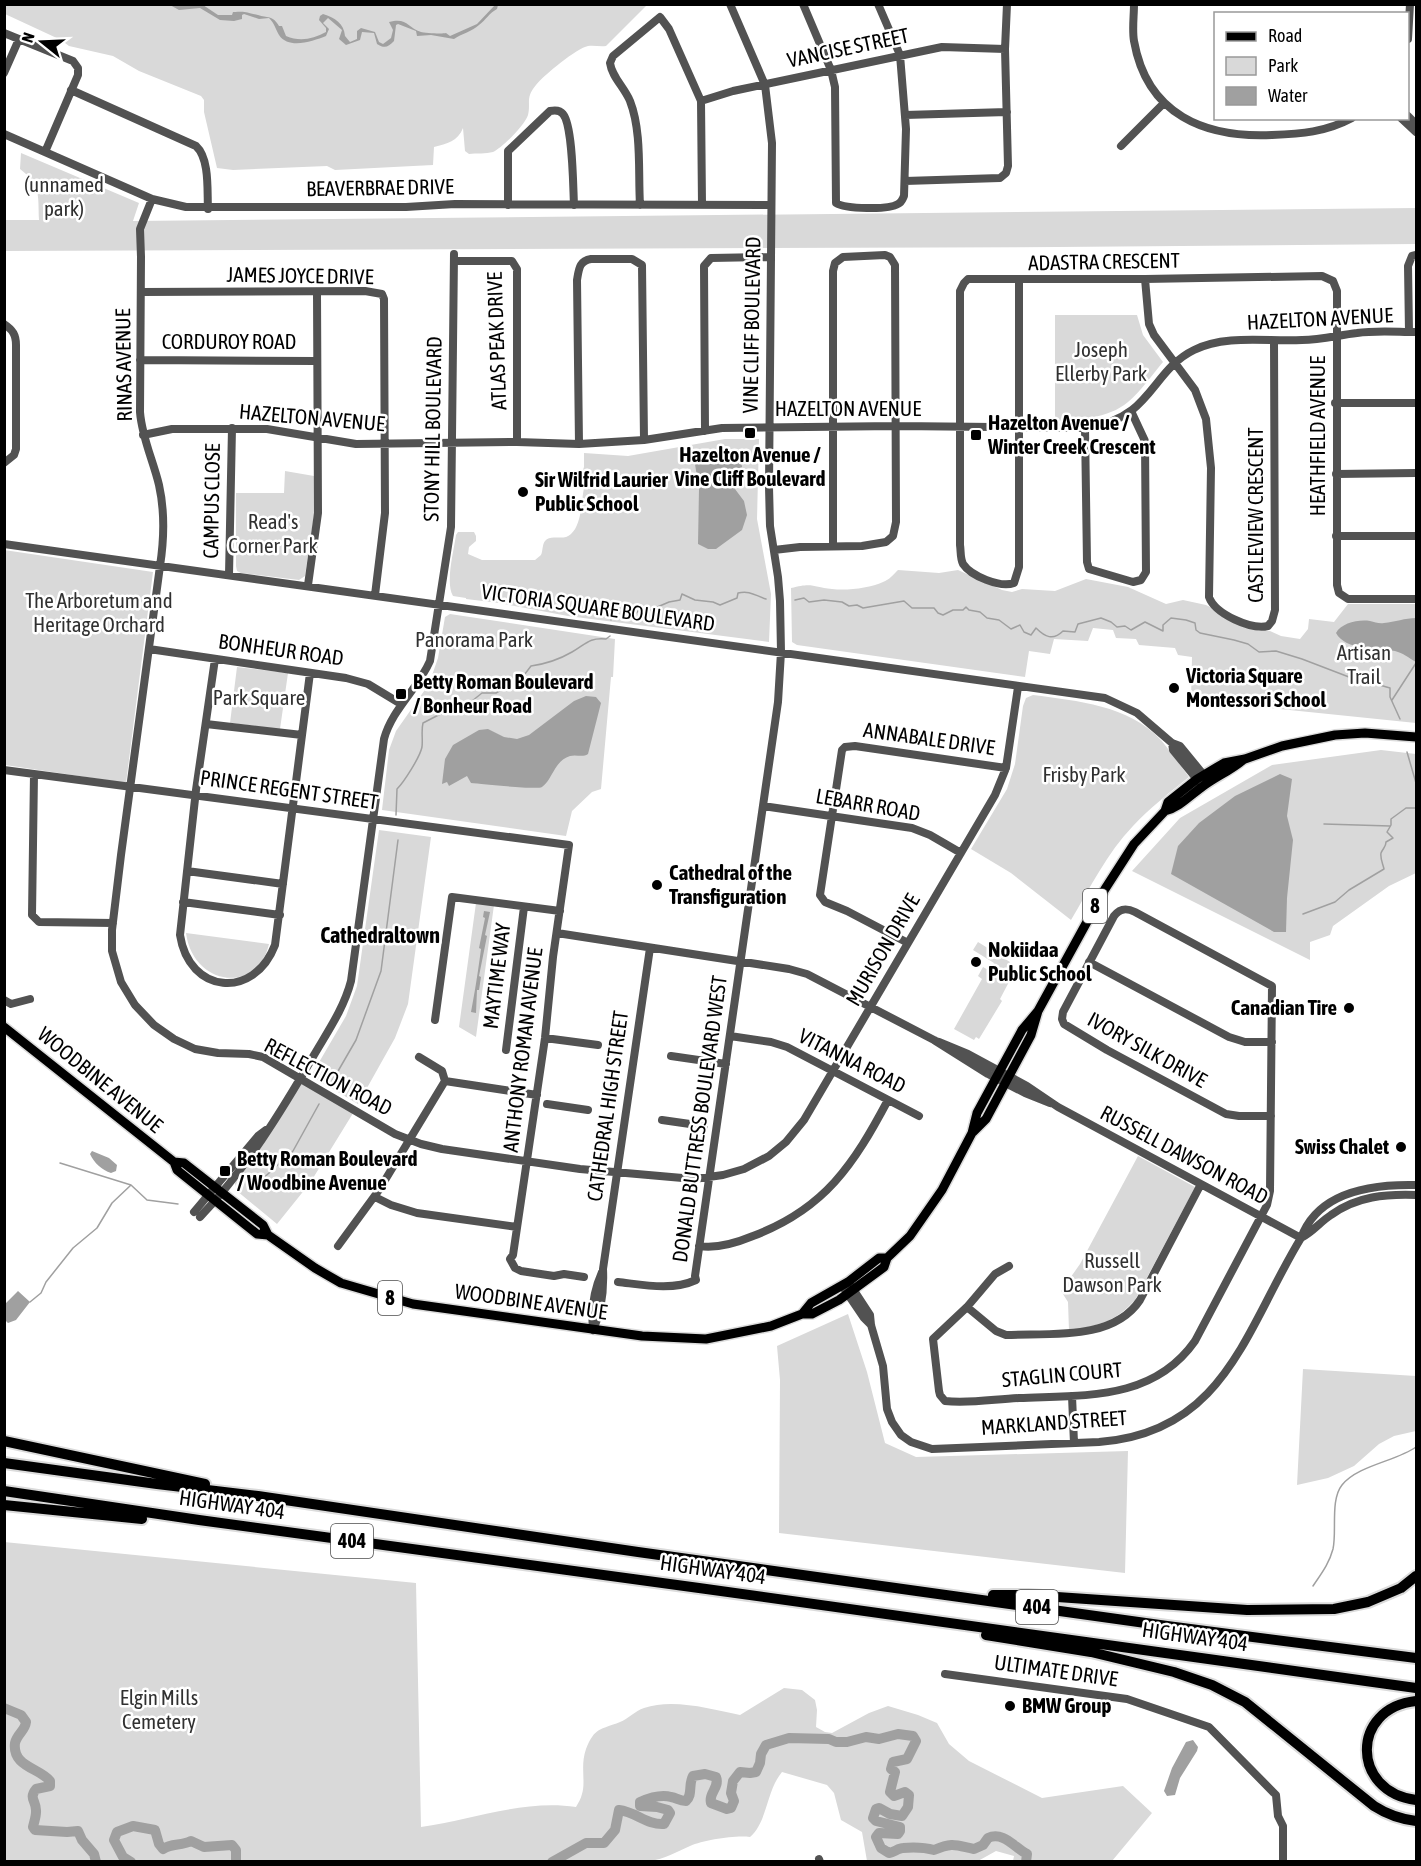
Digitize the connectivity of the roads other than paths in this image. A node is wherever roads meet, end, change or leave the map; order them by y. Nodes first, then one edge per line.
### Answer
1 (730, 4) edge
2 (803, 4) edge
3 (878, 4) edge
4 (1006, 4) edge
5 (1134, 4) edge
6 (4, 33) edge
7 (19, 39) junction
8 (1005, 49) junction
9 (900, 56) junction
10 (831, 70) junction
11 (4, 73) edge
12 (765, 85) junction
13 (71, 90) junction
14 (701, 101) junction
15 (1164, 103) junction
16 (1007, 112) junction
17 (905, 115) junction
18 (1348, 120) edge
19 (1403, 120) edge
20 (1416, 132) edge
21 (4, 134) edge
22 (1120, 146) dead end
23 (45, 152) junction
24 (905, 181) junction
25 (152, 199) junction
26 (508, 205) junction
27 (574, 205) junction
28 (640, 205) junction
29 (702, 205) junction
30 (771, 205) junction
31 (208, 209) junction
32 (1416, 255) edge
33 (454, 257) joint
34 (771, 257) junction
35 (1145, 279) junction
36 (1019, 280) junction
37 (141, 292) junction
38 (317, 292) junction
39 (4, 324) edge
40 (1413, 332) edge
41 (1336, 336) junction
42 (1274, 341) junction
43 (140, 360) junction
44 (317, 361) junction
45 (1175, 363) junction
46 (1335, 403) junction
47 (1416, 403) edge
48 (1131, 411) junction
49 (897, 426) junction
50 (769, 427) junction
51 (832, 427) junction
52 (959, 427) junction
53 (1020, 428) junction
54 (1085, 428) junction
55 (232, 429) junction
56 (705, 431) junction
57 (144, 435) junction
58 (318, 437) junction
59 (644, 440) junction
60 (452, 442) junction
61 (517, 442) junction
62 (385, 443) junction
63 (579, 444) junction
64 (4, 463) edge
65 (1416, 473) edge
66 (1336, 474) junction
67 (1336, 536) junction
68 (1416, 536) edge
69 (4, 544) edge
70 (833, 546) junction
71 (774, 550) junction
72 (160, 566) junction
73 (229, 575) junction
74 (308, 585) junction
75 (375, 595) junction
76 (1416, 599) edge
77 (440, 604) junction
78 (148, 649) junction
79 (781, 652) junction
80 (214, 659) junction
81 (310, 673) junction
82 (1018, 687) junction
83 (401, 704) junction
84 (206, 724) junction
85 (303, 735) junction
86 (1416, 737) edge
87 (1006, 768) junction
88 (4, 770) edge
89 (34, 774) junction
90 (1203, 781) junction
91 (129, 787) junction
92 (196, 796) junction
93 (763, 806) junction
94 (292, 808) junction
95 (832, 816) junction
96 (373, 820) junction
97 (569, 845) joint
98 (961, 853) junction
99 (187, 871) junction
100 (283, 884) junction
101 (183, 902) junction
102 (524, 907) junction
103 (1120, 910) joint
104 (560, 911) junction
105 (280, 915) junction
106 (113, 923) junction
107 (557, 933) junction
108 (908, 943) junction
109 (650, 948) junction
110 (741, 962) junction
111 (1089, 962) junction
112 (30, 999) dead end
113 (4, 1000) edge
114 (870, 1007) junction
115 (1038, 1011) junction
116 (435, 1020) dead end
117 (5, 1027) edge
118 (730, 1036) junction
119 (545, 1038) junction
120 (1272, 1042) junction
121 (597, 1045) dead end
122 (506, 1050) dead end
123 (671, 1056) dead end
124 (419, 1057) dead end
125 (726, 1064) junction
126 (833, 1070) junction
127 (998, 1074) junction
128 (300, 1079) junction
129 (1007, 1079) junction
130 (445, 1081) junction
131 (537, 1095) junction
132 (888, 1100) junction
133 (547, 1104) dead end
134 (588, 1110) dead end
135 (919, 1116) dead end
136 (1271, 1116) junction
137 (662, 1120) dead end
138 (704, 1126) dead end
139 (972, 1133) junction
140 (410, 1140) junction
141 (527, 1162) junction
142 (617, 1172) junction
143 (709, 1178) junction
144 (1201, 1184) junction
145 (1416, 1185) edge
146 (215, 1194) junction
147 (1416, 1195) edge
148 (375, 1197) junction
149 (197, 1215) dead end
150 (1262, 1216) junction
151 (517, 1227) junction
152 (1301, 1238) junction
153 (338, 1246) dead end
154 (699, 1246) junction
155 (887, 1258) junction
156 (1009, 1266) dead end
157 (584, 1277) dead end
158 (618, 1282) dead end
159 (845, 1284) junction
160 (851, 1293) junction
161 (967, 1307) junction
162 (802, 1314) junction
163 (594, 1330) junction
164 (1072, 1396) junction
165 (4, 1441) edge
166 (1074, 1443) junction
167 (4, 1463) edge
168 (4, 1491) edge
169 (258, 1496) junction
170 (4, 1505) edge
171 (199, 1520) junction
172 (1416, 1576) edge
173 (952, 1596) junction
174 (850, 1609) junction
175 (1416, 1658) edge
176 (945, 1674) dead end
177 (1416, 1688) edge
178 (1416, 1701) edge
179 (1416, 1800) edge
180 (1416, 1821) edge
181 (1283, 1862) edge

1 - 12 street, VINE CLIFF BOULEVARD
2 - 10 street
3 - 9 street
4 - 8 street
5 - 15 street
6 - 7 street
7 - 11 street
7 - 13 street
8 - 9 street, VANCISE STREET
8 - 16 street
9 - 10 street, VANCISE STREET
9 - 17 street
10 - 12 street, VANCISE STREET
10 - 24 street
12 - 14 street, VANCISE STREET
12 - 30 street, VINE CLIFF BOULEVARD
13 - 23 street
13 - 31 street
14 - 28 street
14 - 29 street
15 - 18 street
15 - 22 street
16 - 17 street
16 - 24 street
17 - 24 street
19 - 20 street
21 - 23 street, BEAVERBRAE DRIVE
23 - 25 street, BEAVERBRAE DRIVE
25 - 31 street, BEAVERBRAE DRIVE
25 - 37 street, RINAS AVENUE
26 - 27 street, BEAVERBRAE DRIVE
26 - 27 street
26 - 31 street, BEAVERBRAE DRIVE
27 - 28 street, BEAVERBRAE DRIVE
28 - 29 street, BEAVERBRAE DRIVE
29 - 30 street, BEAVERBRAE DRIVE
30 - 34 street, VINE CLIFF BOULEVARD
32 - 40 street
33 - 60 street, STONY HILL BOULEVARD
33 - 61 street, ATLAS PEAK DRIVE
34 - 50 street, VINE CLIFF BOULEVARD
34 - 56 street
35 - 36 street, ADASTRA CRESCENT
35 - 41 street, ADASTRA CRESCENT
35 - 45 street
36 - 52 street, ADASTRA CRESCENT
36 - 53 street
37 - 38 street, JAMES JOYCE DRIVE
37 - 43 street, RINAS AVENUE
38 - 44 street
38 - 62 street, JAMES JOYCE DRIVE
39 - 64 street
40 - 41 street, HAZELTON AVENUE
41 - 42 street, HAZELTON AVENUE
41 - 46 street, HEATHFIELD AVENUE
42 - 45 street, HAZELTON AVENUE
42 - 45 street, CASTLEVIEW CRESCENT
43 - 44 street, CORDUROY ROAD
43 - 57 street, RINAS AVENUE
44 - 58 street
45 - 48 street, HAZELTON AVENUE
46 - 47 street
46 - 66 street, HEATHFIELD AVENUE
48 - 54 street, HAZELTON AVENUE
48 - 54 street
49 - 51 street, HAZELTON AVENUE
49 - 51 street
49 - 52 street, HAZELTON AVENUE
49 - 70 street
50 - 51 street, HAZELTON AVENUE
50 - 56 street, HAZELTON AVENUE
50 - 71 street, VINE CLIFF BOULEVARD
51 - 70 street
52 - 53 street, HAZELTON AVENUE
52 - 53 street
53 - 54 street, HAZELTON AVENUE
55 - 57 street, HAZELTON AVENUE
55 - 58 street, HAZELTON AVENUE
55 - 73 street, CAMPUS CLOSE
56 - 59 street, HAZELTON AVENUE
57 - 72 street, RINAS AVENUE
58 - 62 street, HAZELTON AVENUE
58 - 74 street
59 - 63 street, HAZELTON AVENUE
59 - 63 street
60 - 61 street, HAZELTON AVENUE
60 - 62 street, HAZELTON AVENUE
60 - 77 street, STONY HILL BOULEVARD
61 - 63 street, HAZELTON AVENUE
62 - 75 street, JAMES JOYCE DRIVE
65 - 66 street
66 - 67 street, HEATHFIELD AVENUE
67 - 68 street, HEATHFIELD AVENUE
67 - 76 street, HEATHFIELD AVENUE
69 - 72 street, VICTORIA SQUARE BOULEVARD
70 - 71 street
71 - 79 street, VINE CLIFF BOULEVARD
72 - 73 street, VICTORIA SQUARE BOULEVARD
72 - 78 street, REFLECTION ROAD
73 - 74 street, VICTORIA SQUARE BOULEVARD
74 - 75 street, VICTORIA SQUARE BOULEVARD
75 - 77 street, VICTORIA SQUARE BOULEVARD
77 - 79 street, VICTORIA SQUARE BOULEVARD
77 - 83 street, STONY HILL BOULEVARD
78 - 80 street, BONHEUR ROAD
78 - 91 street, REFLECTION ROAD
79 - 82 street, VICTORIA SQUARE BOULEVARD
79 - 93 street, VINE CLIFF BOULEVARD
80 - 81 street, BONHEUR ROAD
80 - 84 street
81 - 83 street, BONHEUR ROAD
81 - 85 street
82 - 87 street, MURISON DRIVE
82 - 90 street, VICTORIA SQUARE BOULEVARD
83 - 96 street, STONY HILL BOULEVARD
84 - 85 street
84 - 92 street
85 - 94 street
86 - 90 main road, WOODBINE AVENUE / 8
87 - 95 street, ANNABALE DRIVE
87 - 98 street, MURISON DRIVE
88 - 89 street, PRINCE REGENT STREET
89 - 91 street, PRINCE REGENT STREET
89 - 106 street
90 - 115 main road, WOODBINE AVENUE / 8
91 - 92 street, PRINCE REGENT STREET
91 - 106 street, REFLECTION ROAD
92 - 94 street, PRINCE REGENT STREET
92 - 99 street
93 - 95 street, LEBARR ROAD
93 - 110 street, DONALD BUTTRESS BOULEVARD WEST
94 - 96 street, PRINCE REGENT STREET
94 - 100 street
95 - 98 street, LEBARR ROAD
95 - 108 street
96 - 97 street, PRINCE REGENT STREET
96 - 128 street, STONY HILL BOULEVARD
97 - 104 street, ANTHONY ROMAN AVENUE
98 - 108 street, MURISON DRIVE
99 - 100 street
99 - 101 street
100 - 105 street
101 - 105 street
101 - 105 street
102 - 104 street
102 - 116 street
102 - 122 street, MAYTIME WAY
103 - 111 street, IVORY SILK DRIVE
103 - 120 street, STAGLIN COURT
104 - 107 street, ANTHONY ROMAN AVENUE
106 - 128 street, REFLECTION ROAD
107 - 109 street, RUSSELL DAWSON ROAD
107 - 119 street, ANTHONY ROMAN AVENUE
108 - 114 street, MURISON DRIVE
109 - 110 street, RUSSELL DAWSON ROAD
109 - 142 street, CATHEDRAL HIGH STREET
110 - 114 street, RUSSELL DAWSON ROAD
110 - 118 street, DONALD BUTTRESS BOULEVARD WEST
111 - 120 street
111 - 136 street, IVORY SILK DRIVE
112 - 113 street
114 - 126 street, MURISON DRIVE
114 - 127 street, RUSSELL DAWSON ROAD
115 - 127 main road, WOODBINE AVENUE / 8
115 - 129 main road, WOODBINE AVENUE / 8
117 - 146 main road, WOODBINE AVENUE / 8
118 - 125 street, DONALD BUTTRESS BOULEVARD WEST
118 - 126 street, VITANNA ROAD
119 - 121 street
119 - 131 street, ANTHONY ROMAN AVENUE
120 - 136 street, STAGLIN COURT
123 - 125 street
124 - 130 street
125 - 143 street, DONALD BUTTRESS BOULEVARD WEST
126 - 132 street, VITANNA ROAD
126 - 143 street, MURISON DRIVE
127 - 129 street, RUSSELL DAWSON ROAD
127 - 139 main road, WOODBINE AVENUE / 8
128 - 140 street, REFLECTION ROAD
128 - 146 street, STONY HILL BOULEVARD
129 - 139 main road, WOODBINE AVENUE / 8
129 - 144 street, RUSSELL DAWSON ROAD
130 - 131 street
130 - 140 street
131 - 141 street, ANTHONY ROMAN AVENUE
132 - 135 street, VITANNA ROAD
132 - 154 street
133 - 134 street
136 - 150 street, STAGLIN COURT
137 - 138 street
139 - 155 main road, WOODBINE AVENUE / 8
140 - 141 street, REFLECTION ROAD
140 - 148 street
141 - 142 street, REFLECTION ROAD
141 - 151 street, ANTHONY ROMAN AVENUE
142 - 143 street, REFLECTION ROAD
142 - 163 street, CATHEDRAL HIGH STREET
143 - 154 street, DONALD BUTTRESS BOULEVARD WEST
144 - 150 street, RUSSELL DAWSON ROAD
144 - 161 street
145 - 152 street, MARKLAND STREET
146 - 149 street, STONY HILL BOULEVARD
146 - 163 main road, WOODBINE AVENUE / 8
147 - 152 street, MARKLAND STREET
148 - 151 street
148 - 153 street
150 - 152 street, RUSSELL DAWSON ROAD
150 - 164 street, STAGLIN COURT
151 - 157 street, ANTHONY ROMAN AVENUE
152 - 166 street, MARKLAND STREET
154 - 158 street, DONALD BUTTRESS BOULEVARD WEST
155 - 159 main road, WOODBINE AVENUE / 8
155 - 160 main road, WOODBINE AVENUE / 8
156 - 161 street, STAGLIN COURT
159 - 160 street, MARKLAND STREET
159 - 162 main road, WOODBINE AVENUE / 8
160 - 162 main road, WOODBINE AVENUE / 8
160 - 166 street, MARKLAND STREET
161 - 164 street, STAGLIN COURT
162 - 163 main road, WOODBINE AVENUE / 8
164 - 166 street
165 - 169 highway
167 - 169 highway, HIGHWAY 404 / 404
168 - 171 highway, HIGHWAY 404 / 404
169 - 173 highway, HIGHWAY 404 / 404
170 - 171 highway
171 - 174 highway, HIGHWAY 404 / 404
172 - 173 highway
173 - 175 highway, HIGHWAY 404 / 404
174 - 177 highway, HIGHWAY 404 / 404
174 - 180 highway
176 - 181 street, ULTIMATE DRIVE
178 - 179 highway

